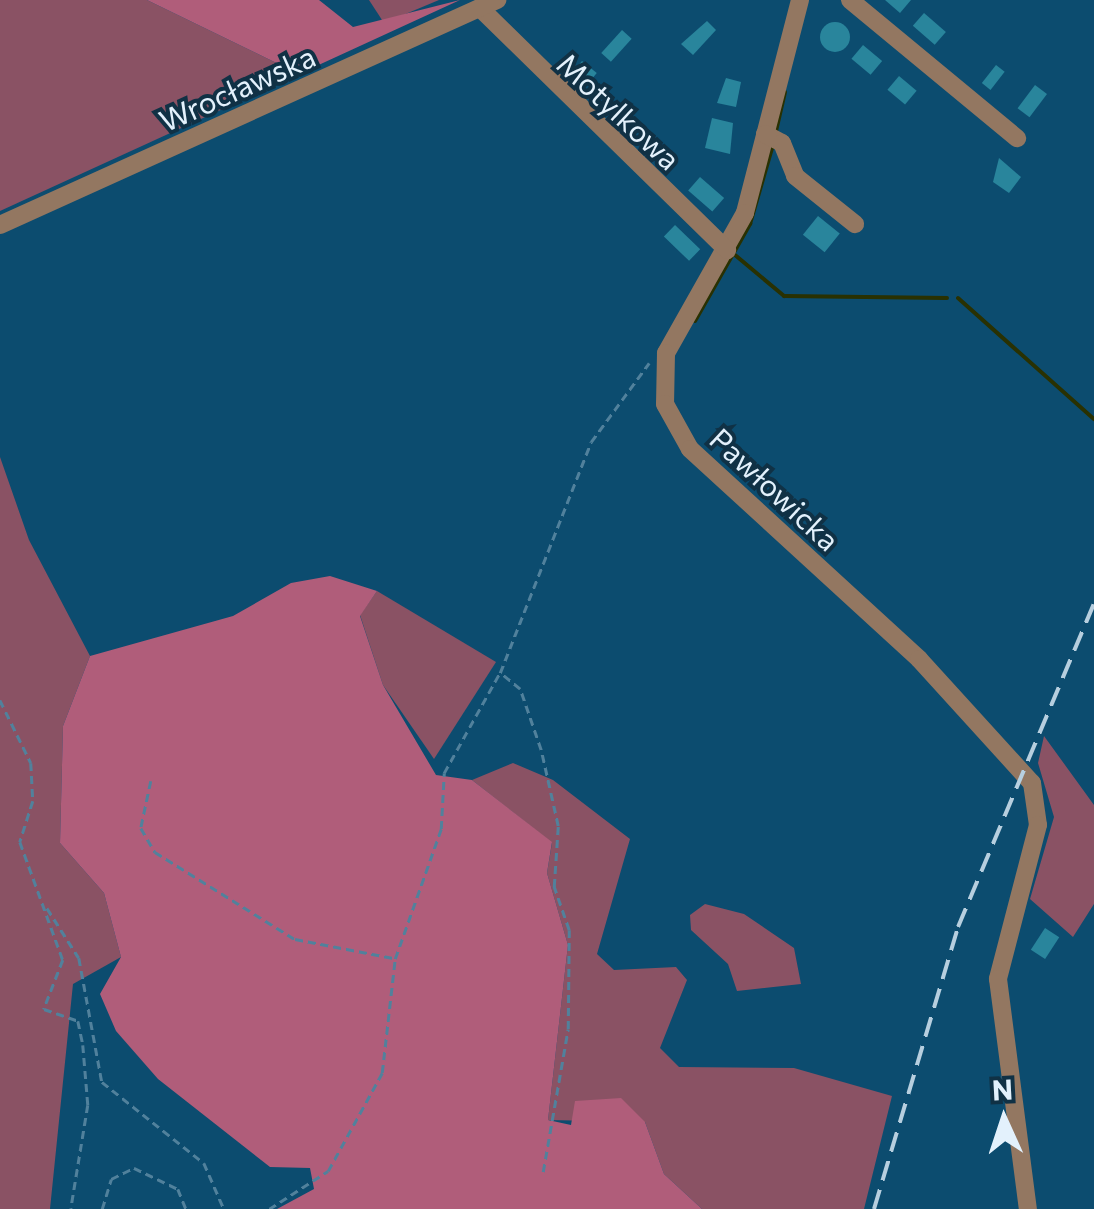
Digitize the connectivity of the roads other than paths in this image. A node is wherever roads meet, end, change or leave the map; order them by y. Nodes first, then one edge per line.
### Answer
1 (800, 0) edge
2 (850, 0) edge
3 (488, 4) edge
4 (766, 134) junction
5 (1017, 138) dead end
6 (855, 224) dead end
7 (0, 226) edge
8 (727, 250) junction
9 (1028, 1209) edge

1 - 4 street
2 - 5 street
3 - 7 street, Wrocławska
3 - 8 street, Motylkowa
4 - 6 street
4 - 8 street
8 - 9 street, Pawłowicka

